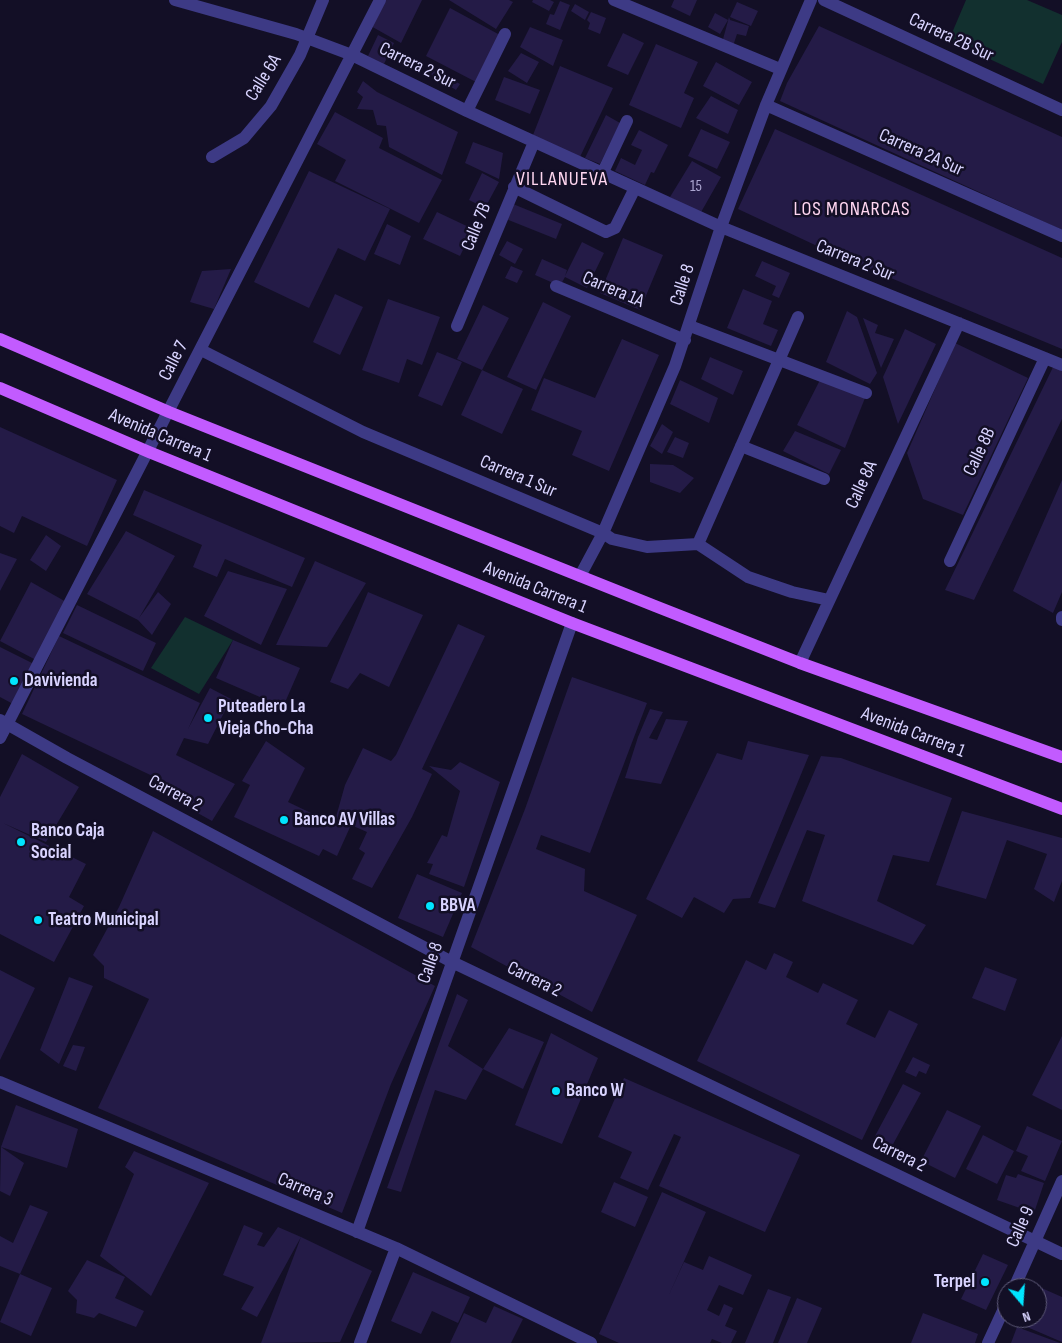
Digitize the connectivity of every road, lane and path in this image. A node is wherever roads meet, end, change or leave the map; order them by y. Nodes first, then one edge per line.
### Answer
1 (175, 0) edge
2 (323, 0) edge
3 (380, 0) edge
4 (614, 0) edge
5 (811, 0) edge
6 (824, 0) edge
7 (505, 34) dead end
8 (308, 38) junction
9 (352, 56) junction
10 (780, 69) junction
11 (766, 105) junction
12 (1062, 110) edge
13 (467, 111) junction
14 (627, 121) dead end
15 (534, 142) junction
16 (212, 157) dead end
17 (603, 172) junction
18 (514, 187) junction
19 (635, 188) junction
20 (721, 227) junction
21 (1062, 236) edge
22 (556, 286) dead end
23 (798, 317) dead end
24 (959, 323) junction
25 (457, 326) dead end
26 (690, 326) junction
27 (0, 339) edge
28 (684, 340) junction
29 (201, 350) junction
30 (1044, 358) junction
31 (780, 359) junction
32 (1062, 365) edge
33 (0, 388) edge
34 (866, 393) dead end
35 (169, 412) junction
36 (742, 446) junction
37 (148, 452) junction
38 (824, 480) dead end
39 (603, 533) junction
40 (698, 544) junction
41 (950, 561) dead end
42 (580, 576) junction
43 (829, 600) junction
44 (572, 623) junction
45 (800, 663) junction
46 (4, 722) edge
47 (0, 738) edge
48 (1062, 757) edge
49 (1062, 810) edge
50 (452, 962) junction
51 (0, 1082) edge
52 (1062, 1181) edge
53 (357, 1232) junction
54 (1036, 1241) junction
55 (396, 1248) junction
56 (1062, 1254) edge
57 (1019, 1278) edge
58 (997, 1324) edge
59 (360, 1343) edge
60 (591, 1343) edge
61 (988, 1343) edge

1 - 8 street, Carrera 2 Sur
2 - 8 street, Calle 6A
3 - 9 street, Calle 7
4 - 10 street
5 - 10 street, Calle 8
6 - 12 street, Carrera 2B Sur
7 - 13 street
8 - 9 street, Carrera 2 Sur
8 - 16 street, Calle 6A
9 - 13 street, Carrera 2 Sur
9 - 29 street, Calle 7
10 - 11 street, Calle 8
11 - 20 street, Calle 8
11 - 21 street, Carrera 2A Sur
13 - 15 street, Carrera 2 Sur
14 - 17 street
15 - 17 street, Carrera 2 Sur
15 - 18 street, Calle 7B
17 - 19 street, Carrera 2 Sur
18 - 19 street
18 - 25 street, Calle 7B
19 - 20 street, Carrera 2 Sur
20 - 24 street, Carrera 2 Sur
20 - 26 street, Calle 8
22 - 28 street, Carrera 1A
23 - 31 street
24 - 30 street, Carrera 2 Sur
24 - 43 street, Calle 8A
26 - 28 street, Calle 8
26 - 31 street
27 - 35 main road, Avenida Carrera 1
28 - 39 street, Calle 8
29 - 35 street, Calle 7
29 - 39 street, Carrera 1 Sur
30 - 32 street, Carrera 2 Sur
30 - 41 street, Calle 8B
31 - 34 street
31 - 36 street
33 - 37 main road, Avenida Carrera 1
35 - 37 street, Calle 7
35 - 42 main road, Avenida Carrera 1
36 - 38 street
36 - 40 street
37 - 44 main road, Avenida Carrera 1
37 - 46 street, Calle 7
39 - 40 street, Carrera 1 Sur
39 - 42 street, Calle 8
40 - 43 street
42 - 45 main road, Avenida Carrera 1
43 - 45 street, Calle 8A
44 - 49 main road, Avenida Carrera 1
44 - 50 street, Calle 8
45 - 48 main road, Avenida Carrera 1
46 - 47 street, Calle 7
46 - 50 street, Carrera 2
50 - 53 street, Calle 8
50 - 54 street, Carrera 2
51 - 53 street, Carrera 3
52 - 54 street, Calle 9
53 - 55 street, Carrera 3
54 - 56 street, Carrera 2
54 - 57 street, Calle 9
55 - 59 street
55 - 60 street, Carrera 3
58 - 61 street

